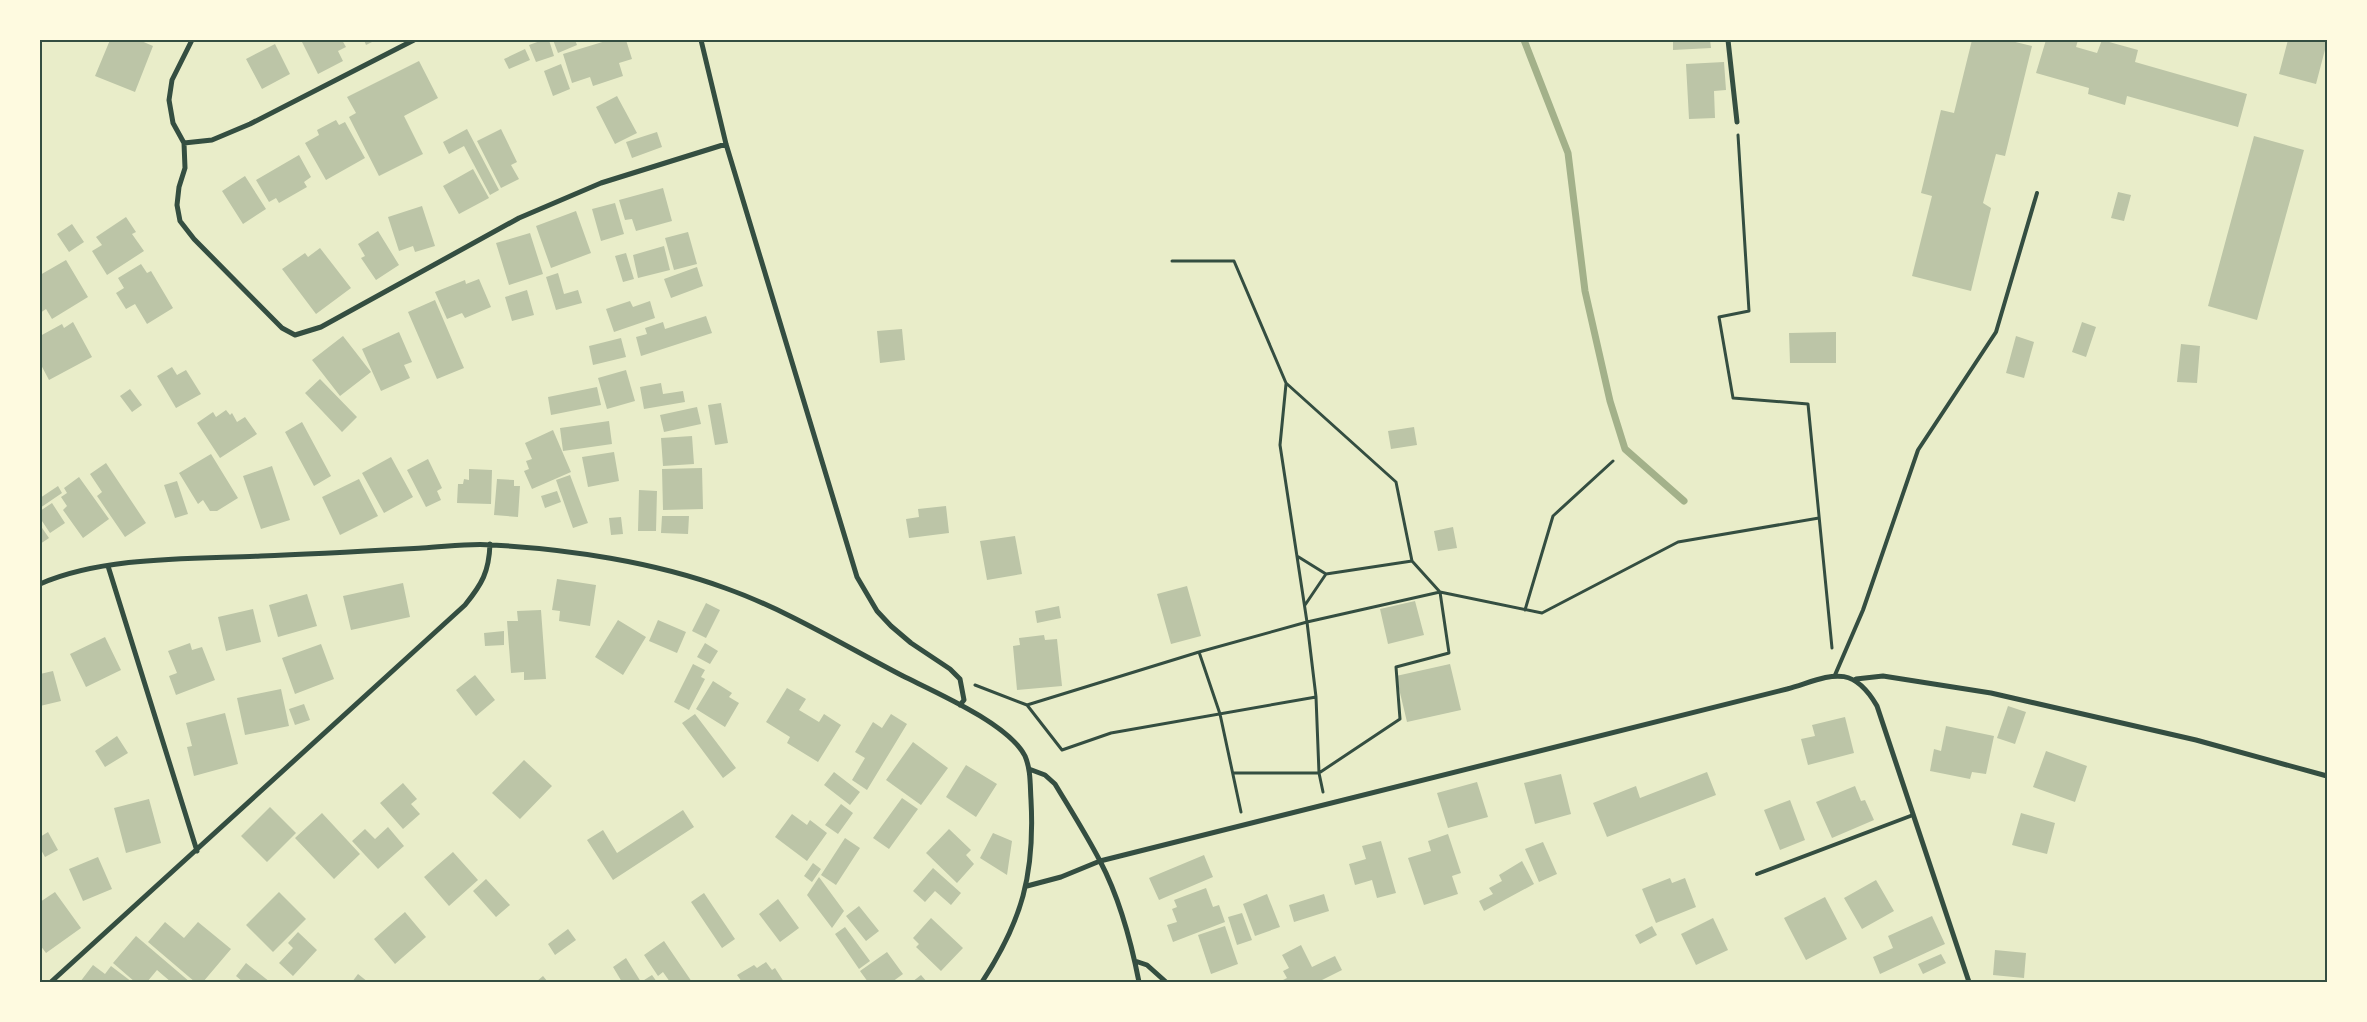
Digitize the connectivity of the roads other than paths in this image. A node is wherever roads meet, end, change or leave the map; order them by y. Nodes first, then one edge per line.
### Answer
1 (192, 40) edge
2 (414, 40) edge
3 (701, 40) edge
4 (1728, 40) edge
5 (1737, 122) road end
6 (184, 143) junction
7 (726, 144) junction
8 (2037, 193) dead end
9 (490, 544) junction
10 (108, 566) junction
11 (40, 584) edge
12 (1835, 675) junction
13 (1856, 680) junction
14 (960, 705) junction
15 (1029, 769) junction
16 (2327, 776) edge
17 (1913, 814) junction
18 (197, 851) junction
19 (1100, 861) junction
20 (1756, 874) dead end
21 (1026, 886) junction
22 (1135, 961) junction
23 (51, 982) edge
24 (982, 982) edge
25 (1139, 982) edge
26 (1166, 982) edge
27 (1969, 982) edge

1 - 6 street
2 - 6 street
3 - 7 street
4 - 5 street
6 - 7 street
7 - 14 street
8 - 12 lane
9 - 10 street
9 - 14 street
9 - 18 street
10 - 11 street
10 - 18 street
12 - 13 street
12 - 19 street
13 - 16 street
13 - 17 street
14 - 15 street
15 - 19 street
15 - 21 street
17 - 20 lane
17 - 27 street
18 - 23 street
19 - 21 street
19 - 22 street
21 - 24 street
22 - 25 street
22 - 26 street

